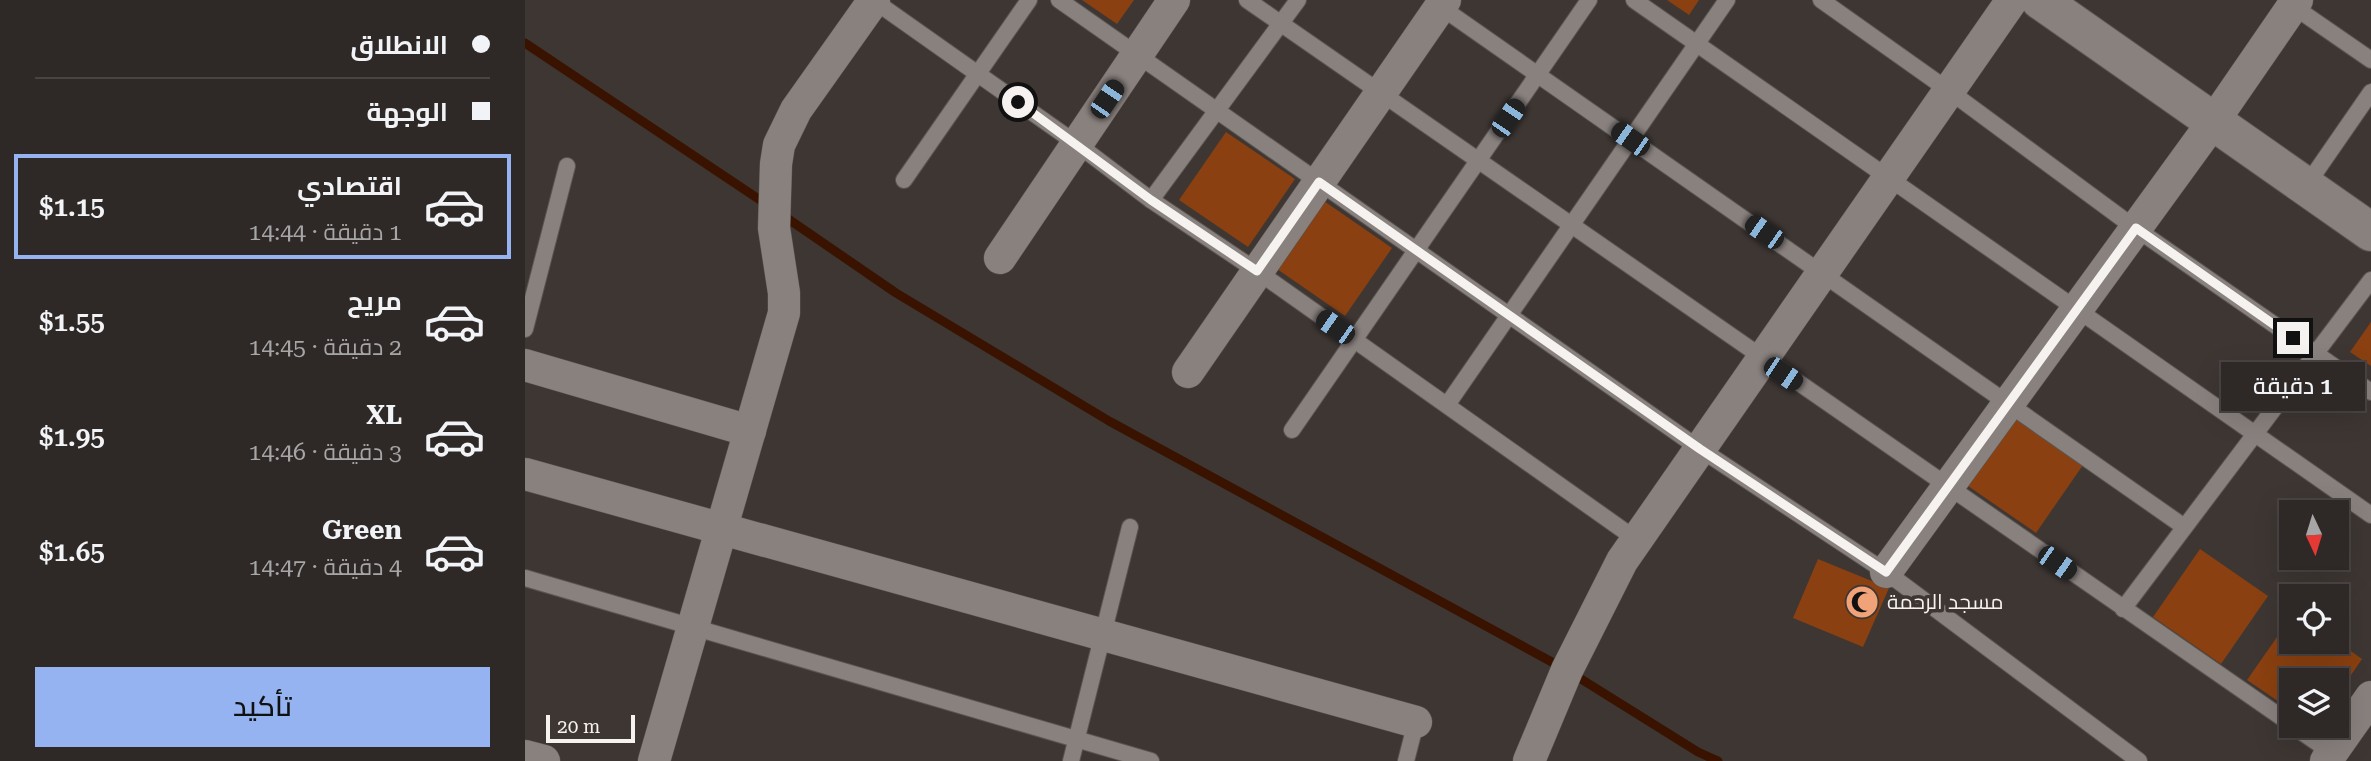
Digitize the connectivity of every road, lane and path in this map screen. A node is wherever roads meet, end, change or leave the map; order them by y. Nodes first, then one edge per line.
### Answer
1 (874, 0) edge
2 (1029, 0) edge
3 (1059, 0) edge
4 (1174, 0) edge
5 (1247, 0) edge
6 (1298, 0) edge
7 (1589, 0) edge
8 (1635, 0) edge
9 (1727, 0) edge
10 (1821, 0) edge
11 (2012, 0) edge
12 (2040, 0) edge
13 (1439, 2) edge
14 (2292, 2) edge
15 (1280, 23) junction
16 (1697, 44) junction
17 (1137, 55) junction
18 (2371, 60) edge
19 (978, 74) junction
20 (1537, 75) junction
21 (1948, 90) junction
22 (2371, 92) edge
23 (1381, 93) junction
24 (1217, 110) junction
25 (2213, 122) junction
26 (1630, 139) junction
27 (1077, 144) junction
28 (1478, 161) junction
29 (568, 166) dead end
30 (1888, 178) junction
31 (904, 180) dead end
32 (1319, 182) junction
33 (2306, 186) junction
34 (1151, 200) junction
35 (1570, 226) junction
36 (2136, 228) junction
37 (2371, 232) edge
38 (1416, 251) junction
39 (1000, 258) dead end
40 (1257, 271) junction
41 (1822, 273) junction
42 (2371, 280) edge
43 (2077, 309) junction
44 (1509, 315) junction
45 (525, 329) edge
46 (1355, 340) junction
47 (2315, 353) junction
48 (1762, 360) junction
49 (525, 365) edge
50 (1188, 372) dead end
51 (2371, 392) edge
52 (2008, 404) junction
53 (1447, 405) junction
54 (1293, 430) dead end
55 (750, 431) junction
56 (2255, 433) junction
57 (1700, 449) junction
58 (525, 474) edge
59 (1947, 487) junction
60 (2371, 515) edge
61 (1130, 527) dead end
62 (2183, 527) junction
63 (721, 530) junction
64 (1637, 540) junction
65 (1886, 572) junction
66 (525, 578) edge
67 (2123, 609) junction
68 (692, 627) junction
69 (1103, 635) junction
70 (2371, 697) edge
71 (2279, 716) edge
72 (1416, 722) joint
73 (2308, 738) edge
74 (1076, 739) junction
75 (525, 756) edge
76 (2333, 758) edge
77 (544, 761) edge
78 (653, 761) edge
79 (1071, 761) edge
80 (1151, 761) edge
81 (1406, 761) edge
82 (1529, 761) edge
83 (2139, 761) edge

1 - 19 lane
1 - 55 street
2 - 19 lane
3 - 17 lane
4 - 17 street
5 - 15 lane
6 - 15 lane
7 - 20 lane
8 - 16 lane
9 - 16 lane
10 - 21 lane
11 - 21 street
12 - 25 street
13 - 20 lane
13 - 23 street
14 - 18 lane
14 - 25 street
15 - 23 lane
15 - 24 lane
16 - 26 lane
16 - 30 lane
17 - 24 lane
17 - 27 street
19 - 27 lane
19 - 31 lane
20 - 26 lane
20 - 28 lane
21 - 30 street
21 - 36 lane
22 - 33 lane
23 - 28 lane
23 - 32 street
24 - 32 lane
24 - 34 lane
25 - 33 street
25 - 36 street
26 - 35 lane
26 - 41 lane
27 - 34 lane
27 - 39 street
28 - 35 lane
28 - 38 lane
29 - 45 lane
30 - 41 street
30 - 43 lane
32 - 38 lane
32 - 40 street
33 - 37 street
34 - 40 lane
35 - 44 lane
35 - 48 lane
36 - 43 street
36 - 47 lane
38 - 44 lane
38 - 46 lane
40 - 46 lane
40 - 50 street
41 - 48 street
41 - 52 lane
42 - 47 lane
43 - 52 street
43 - 56 lane
44 - 53 lane
44 - 57 lane
46 - 53 lane
46 - 54 lane
47 - 51 lane
47 - 56 lane
48 - 57 street
48 - 59 lane
49 - 55 street
52 - 59 street
52 - 62 lane
53 - 64 lane
55 - 63 street
56 - 60 lane
56 - 62 lane
57 - 64 street
57 - 65 lane
58 - 63 street
59 - 65 street
59 - 67 lane
61 - 69 lane
62 - 67 lane
63 - 68 street
63 - 69 street
64 - 82 street
65 - 83 lane
66 - 68 lane
67 - 71 lane
68 - 74 lane
68 - 78 street
69 - 72 street
69 - 74 lane
70 - 76 street
72 - 81 lane
73 - 76 lane
74 - 79 lane
74 - 80 lane
75 - 77 street

